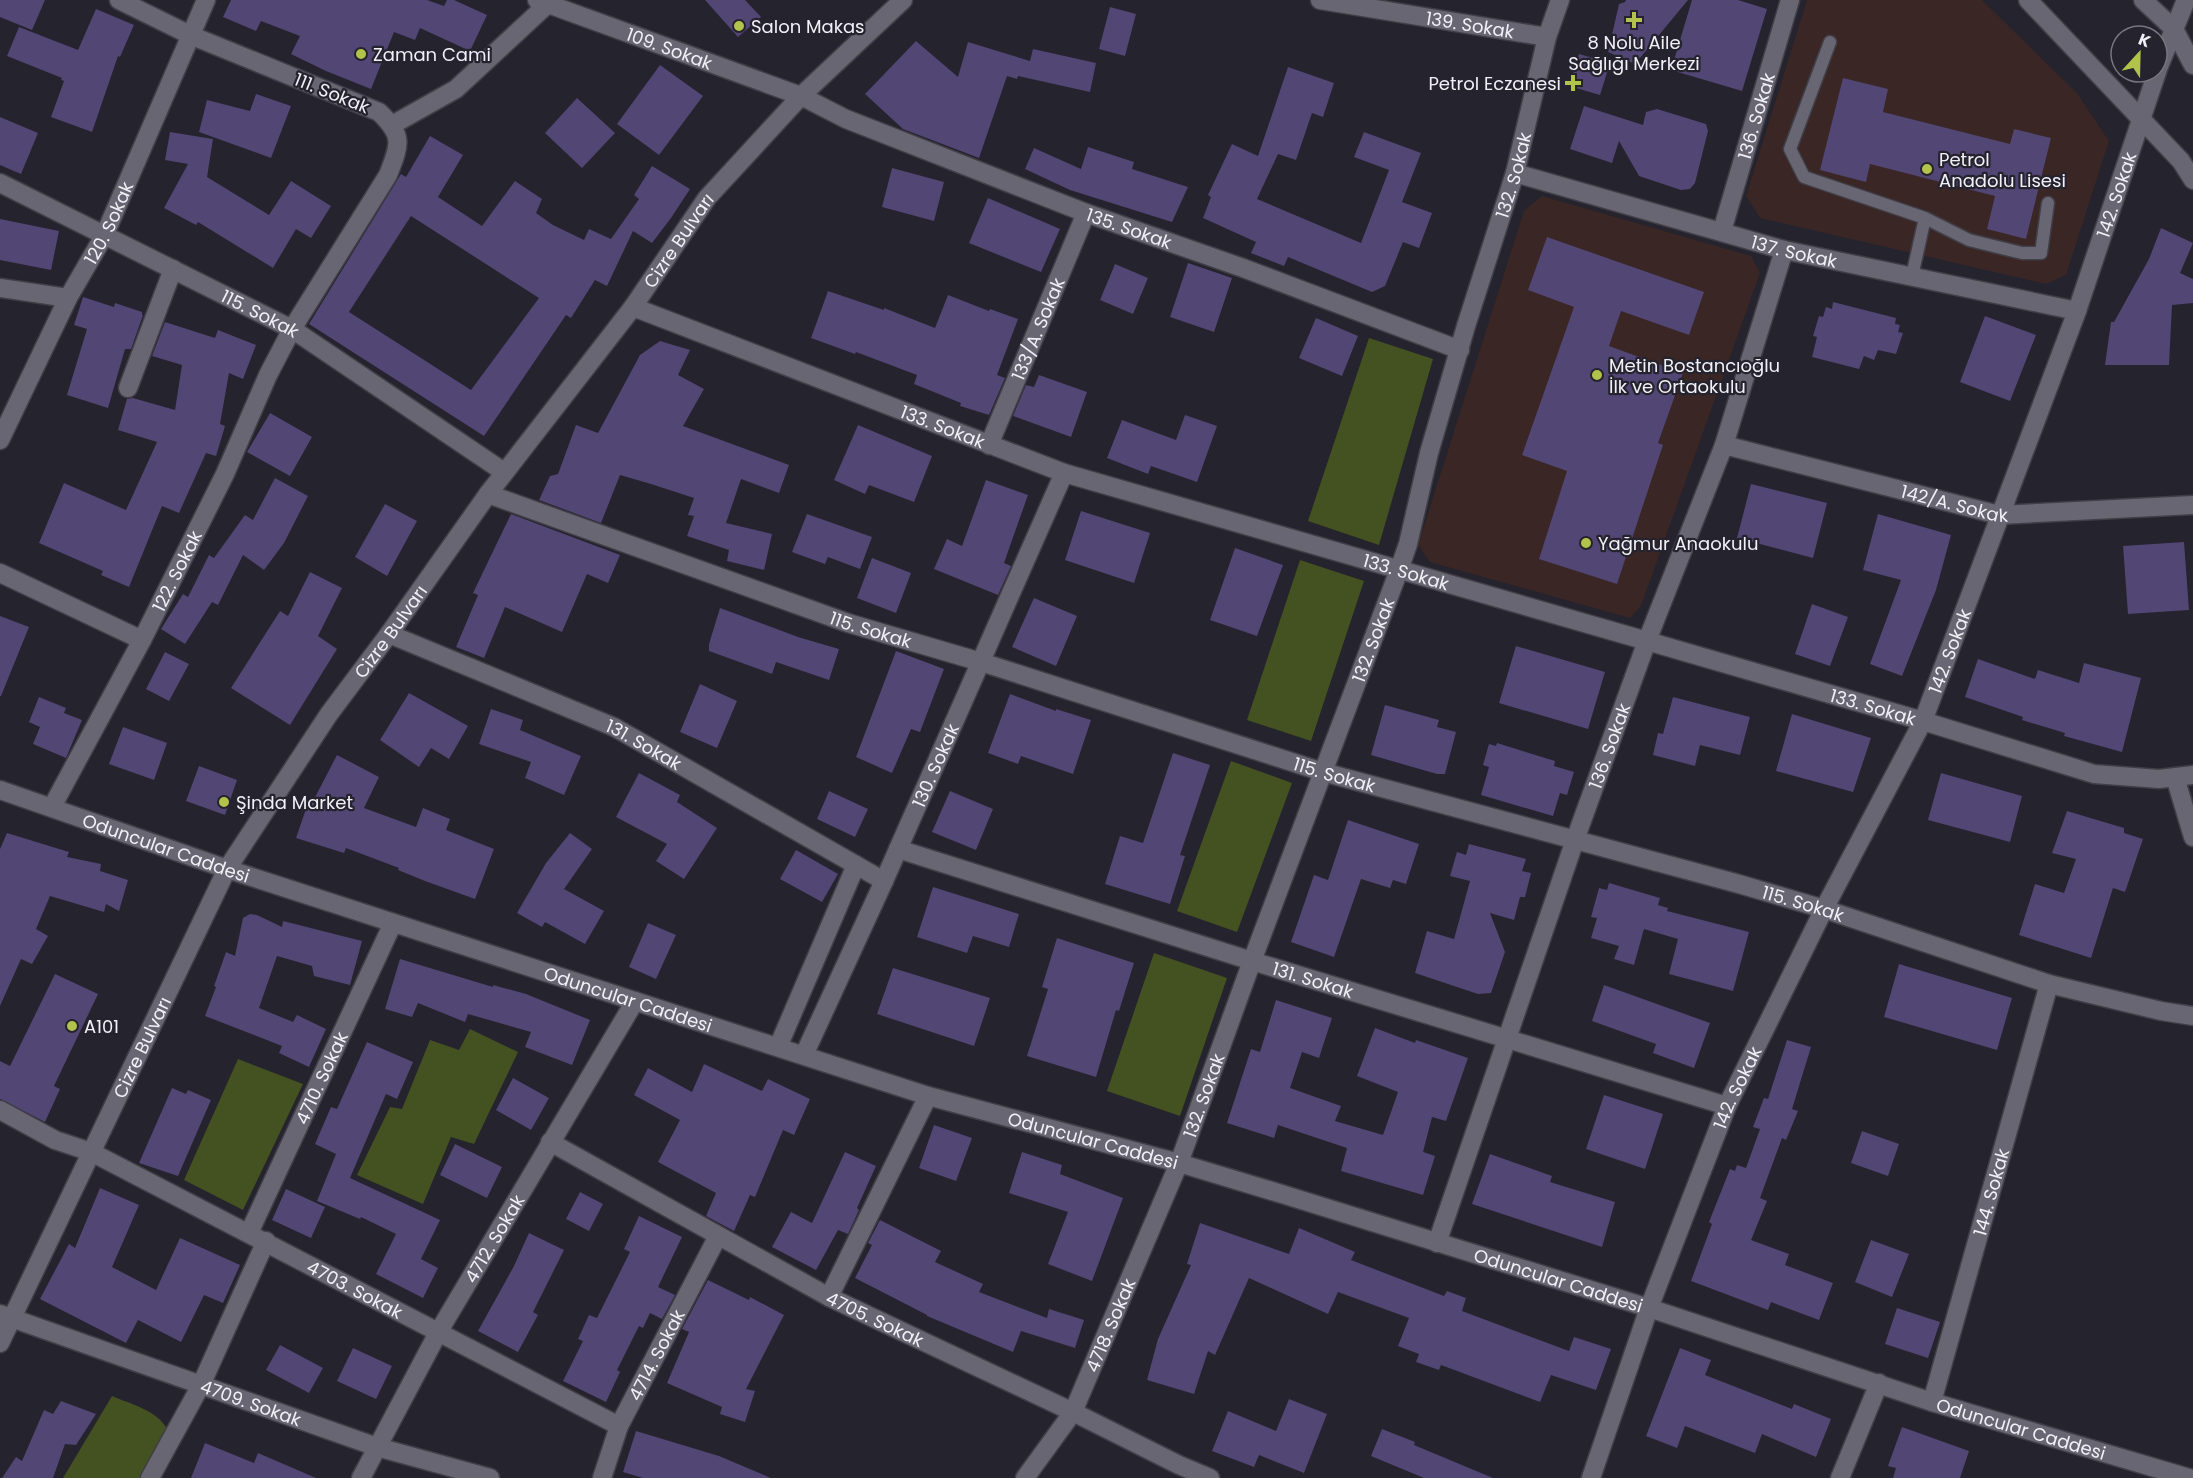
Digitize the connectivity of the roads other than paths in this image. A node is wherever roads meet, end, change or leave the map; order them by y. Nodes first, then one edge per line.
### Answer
1 (119, 0) edge
2 (206, 0) edge
3 (903, 0) edge
4 (1320, 0) edge
5 (1560, 0) edge
6 (1790, 0) edge
7 (2028, 0) edge
8 (2143, 0) edge
9 (2186, 0) edge
10 (546, 1) edge
11 (2174, 28) junction
12 (190, 35) junction
13 (1547, 37) junction
14 (2169, 40) edge
15 (1830, 42) dead end
16 (2193, 65) edge
17 (2152, 84) edge
18 (801, 96) junction
19 (2141, 120) junction
20 (392, 125) junction
21 (1515, 173) junction
22 (2193, 180) edge
23 (0, 183) edge
24 (2048, 203) dead end
25 (1086, 213) junction
26 (1925, 218) junction
27 (1722, 231) junction
28 (105, 234) junction
29 (1784, 250) junction
30 (174, 269) junction
31 (1912, 276) junction
32 (0, 288) edge
33 (68, 298) junction
34 (633, 307) junction
35 (2077, 311) junction
36 (292, 329) junction
37 (1460, 350) junction
38 (128, 388) dead end
39 (0, 440) edge
40 (989, 445) junction
41 (1724, 445) junction
42 (504, 472) junction
43 (1064, 473) junction
44 (488, 494) junction
45 (2193, 505) edge
46 (1999, 515) junction
47 (1399, 570) junction
48 (0, 573) edge
49 (389, 634) junction
50 (142, 640) junction
51 (1647, 640) junction
52 (981, 662) junction
53 (1923, 721) junction
54 (1323, 772) junction
55 (2184, 776) edge
56 (0, 790) edge
57 (52, 807) junction
58 (2193, 837) edge
59 (1575, 840) junction
60 (898, 849) junction
61 (856, 865) junction
62 (227, 869) junction
63 (884, 881) junction
64 (1824, 909) junction
65 (393, 923) junction
66 (1252, 961) junction
67 (2049, 984) junction
68 (635, 1001) junction
69 (2193, 1016) edge
70 (1507, 1039) junction
71 (778, 1047) junction
72 (804, 1055) junction
73 (928, 1096) junction
74 (1727, 1106) junction
75 (0, 1110) edge
76 (550, 1142) junction
77 (91, 1152) junction
78 (1179, 1163) junction
79 (718, 1236) junction
80 (257, 1237) junction
81 (1437, 1243) junction
82 (829, 1297) junction
83 (1649, 1308) junction
84 (6, 1316) edge
85 (439, 1331) junction
86 (0, 1343) edge
87 (1879, 1383) junction
88 (201, 1385) junction
89 (1932, 1402) junction
90 (1073, 1412) junction
91 (619, 1426) junction
92 (377, 1447) junction
93 (150, 1478) edge
94 (361, 1478) edge
95 (490, 1478) edge
96 (602, 1478) edge
97 (1025, 1478) edge
98 (1210, 1478) edge
99 (1591, 1478) edge
100 (1840, 1478) edge
101 (2189, 1478) edge

1 - 12 street, 111. Sokak
2 - 12 street, 120. Sokak
3 - 18 street, Cizre Bulvarı
4 - 13 street, 139. Sokak
5 - 13 street, 132. Sokak
6 - 27 street, 136. Sokak
7 - 19 street
8 - 11 street
9 - 11 street, 142. Sokak
10 - 18 street, 109. Sokak
10 - 20 street
11 - 14 street, 142. Sokak
11 - 16 street
12 - 20 street, 111. Sokak
12 - 28 street, 120. Sokak
13 - 21 street, 132. Sokak
15 - 26 lane
17 - 19 street, 142. Sokak
18 - 25 street, 135. Sokak
18 - 34 street, Cizre Bulvarı
19 - 22 street
19 - 35 street, 142. Sokak
20 - 36 street
21 - 27 street, 137. Sokak
21 - 37 street, 132. Sokak
23 - 28 street, 115. Sokak
24 - 26 lane
25 - 37 street, 135. Sokak
25 - 40 street, 133/A. Sokak
26 - 31 lane
27 - 29 street, 137. Sokak
28 - 30 street, 115. Sokak
28 - 33 street, 120. Sokak
29 - 31 street, 137. Sokak
29 - 41 street, 136. Sokak
30 - 36 street, 115. Sokak
30 - 38 street
31 - 35 street, 137. Sokak
32 - 33 street
33 - 39 street, 120. Sokak
34 - 40 street, 133. Sokak
34 - 42 street, Cizre Bulvarı
35 - 46 street, 142. Sokak
36 - 42 street, 115. Sokak
36 - 50 street, 122. Sokak
37 - 47 street, 132. Sokak
40 - 43 street, 133. Sokak
41 - 46 street, 142/A. Sokak
41 - 51 street, 136. Sokak
42 - 44 street, Cizre Bulvarı
43 - 47 street, 133. Sokak
43 - 52 street, 130. Sokak
44 - 49 street, Cizre Bulvarı
44 - 52 street, 115. Sokak
45 - 46 street, 142/A. Sokak
46 - 53 street, 142. Sokak
47 - 51 street, 133. Sokak
47 - 54 street, 132. Sokak
48 - 50 street
49 - 61 street, 131. Sokak
49 - 62 street, Cizre Bulvarı
50 - 57 street, 122. Sokak
51 - 53 street, 133. Sokak
51 - 59 street, 136. Sokak
52 - 54 street, 115. Sokak
52 - 60 street, 130. Sokak
53 - 55 street, 133. Sokak
53 - 64 street, 142. Sokak
54 - 59 street, 115. Sokak
54 - 66 street, 132. Sokak
55 - 58 street
56 - 57 street, Oduncular Caddesi
57 - 62 street, Oduncular Caddesi
59 - 64 street, 115. Sokak
59 - 70 street, 136. Sokak
60 - 63 street, 130. Sokak
60 - 66 street, 131. Sokak
61 - 63 street, 131. Sokak
61 - 71 street
62 - 65 street, Oduncular Caddesi
62 - 77 street, Cizre Bulvarı
63 - 72 street, 130. Sokak
64 - 67 street, 115. Sokak
64 - 74 street, 142. Sokak
65 - 68 street, Oduncular Caddesi
65 - 80 street, 4710. Sokak
66 - 70 street, 131. Sokak
66 - 78 street, 132. Sokak
67 - 69 street, 115. Sokak
67 - 89 street, 144. Sokak
68 - 71 street, Oduncular Caddesi
68 - 76 street, 4712. Sokak
70 - 74 street, 131. Sokak
70 - 81 street, 136. Sokak
71 - 72 street, Oduncular Caddesi
72 - 73 street, Oduncular Caddesi
73 - 78 street, Oduncular Caddesi
73 - 82 street
74 - 83 street, 142. Sokak
75 - 77 street, 4703. Sokak
76 - 79 street, 4705. Sokak
76 - 85 street, 4712. Sokak
77 - 80 street, 4703. Sokak
77 - 84 street, Cizre Bulvarı
78 - 81 street, Oduncular Caddesi
78 - 90 street, 4718. Sokak
79 - 82 street, 4705. Sokak
79 - 91 street, 4714. Sokak
80 - 85 street, 4703. Sokak
80 - 88 street, 4710. Sokak
81 - 83 street, Oduncular Caddesi
82 - 90 street, 4705. Sokak
83 - 87 street, Oduncular Caddesi
83 - 99 street, 142. Sokak
84 - 86 street, Cizre Bulvarı
84 - 88 street, 4709. Sokak
85 - 91 street, 4703. Sokak
85 - 92 street, 4712. Sokak
87 - 89 street, Oduncular Caddesi
87 - 100 street
88 - 92 street, 4709. Sokak
88 - 93 street, 4710. Sokak
89 - 101 street, Oduncular Caddesi
90 - 97 street, 4718. Sokak
90 - 98 street, 4705. Sokak
91 - 96 street, 4714. Sokak
92 - 94 street, 4712. Sokak
92 - 95 street, 4709. Sokak

